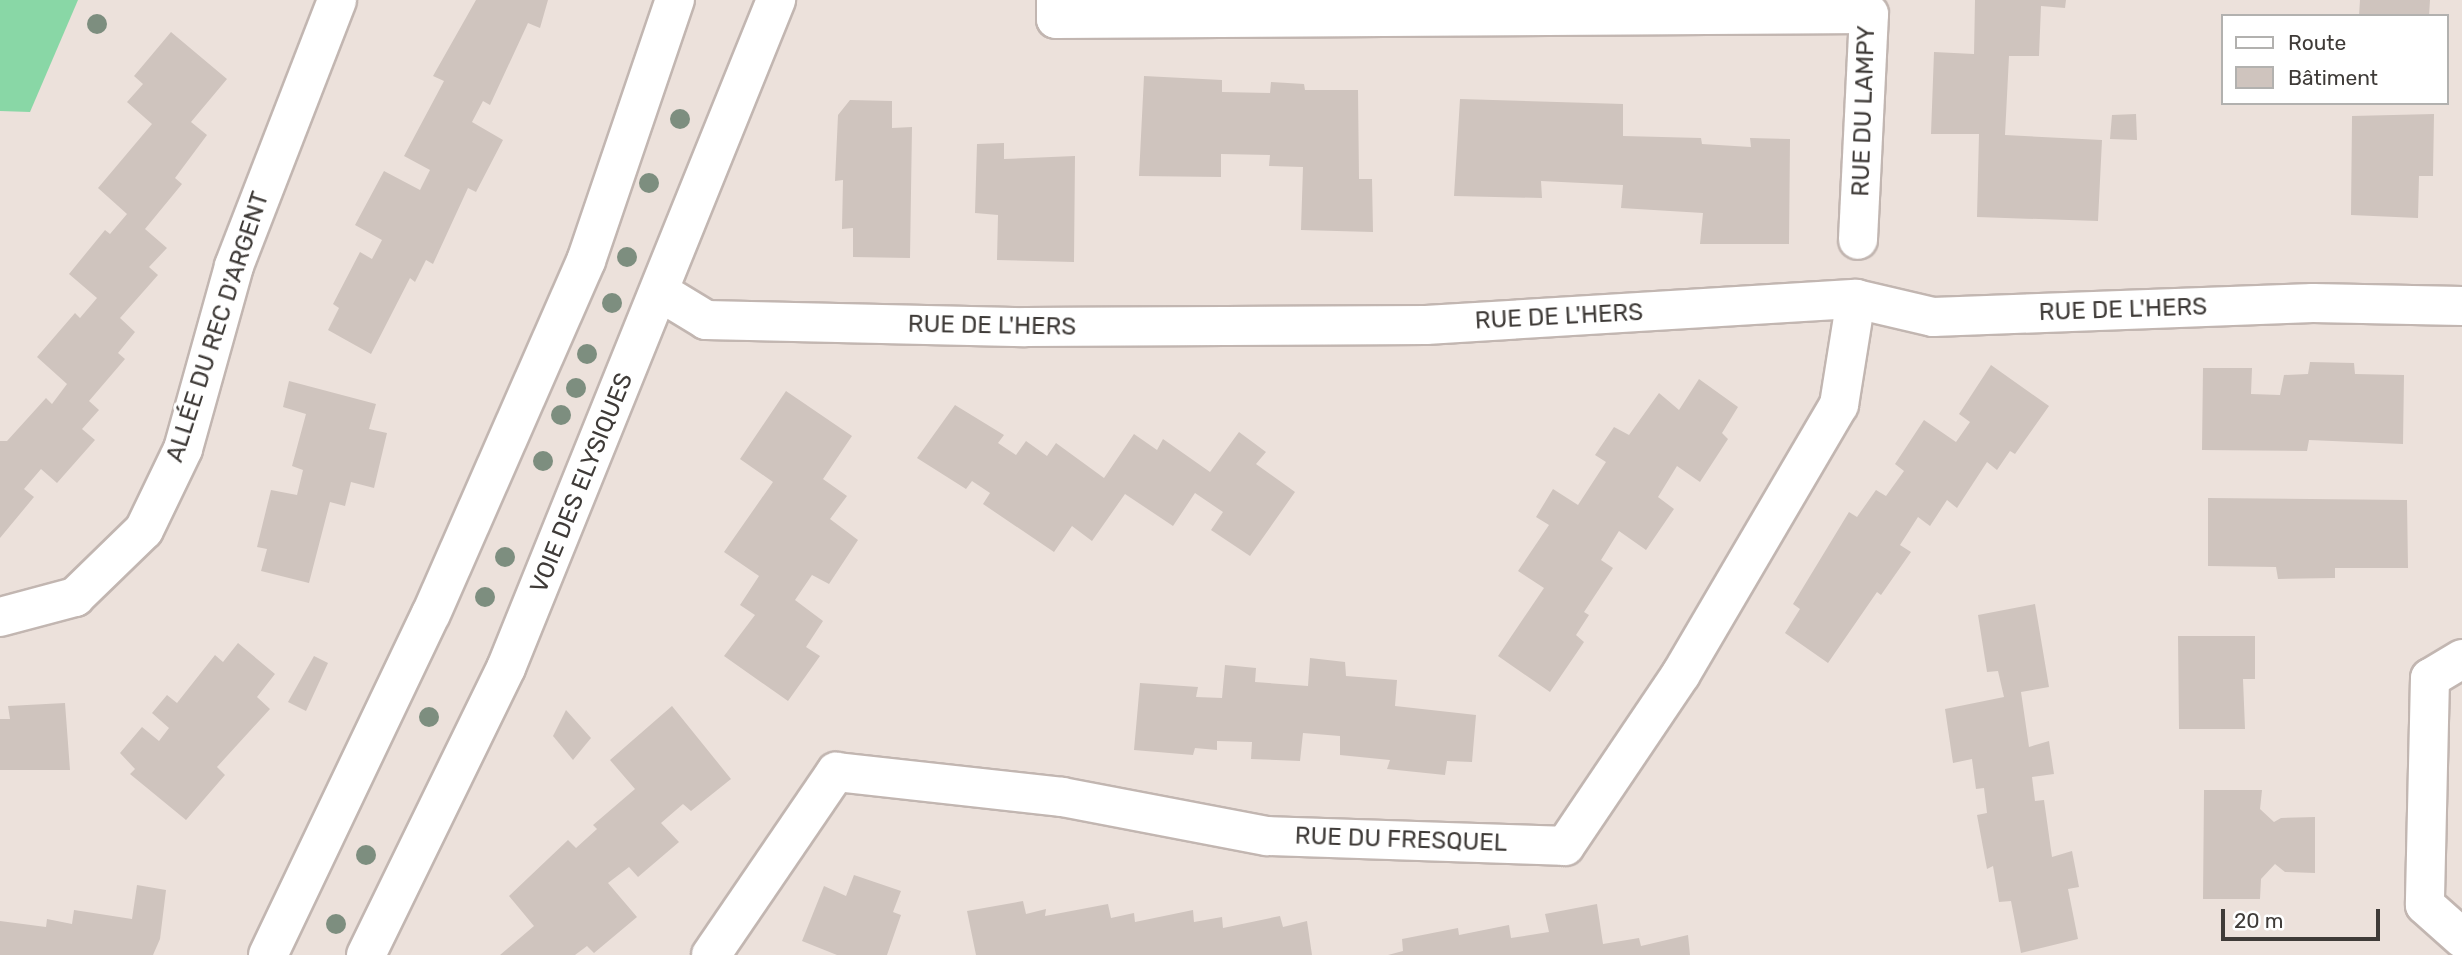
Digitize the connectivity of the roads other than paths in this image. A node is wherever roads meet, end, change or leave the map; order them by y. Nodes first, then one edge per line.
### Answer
1 (337, 0) edge
2 (675, 0) edge
3 (776, 0) edge
4 (1056, 0) edge
5 (1376, 7) edge
6 (1858, 240) dead end
7 (660, 292) junction
8 (1856, 299) junction
9 (2462, 306) edge
10 (0, 617) edge
11 (2462, 659) edge
12 (2462, 938) edge
13 (268, 955) edge
14 (366, 955) edge
15 (711, 955) edge

1 - 10 street, ALLÉE DU REC D'ARGENT
2 - 13 street
3 - 7 street, VOIE DES ELYSIQUES
4 - 5 street, RUE DU LAMPY
5 - 6 street, RUE DU LAMPY
7 - 8 street, RUE DE L'HERS
7 - 14 street, VOIE DES ELYSIQUES
8 - 9 street, RUE DE L'HERS
8 - 15 street, RUE DU FRESQUEL
11 - 12 street

